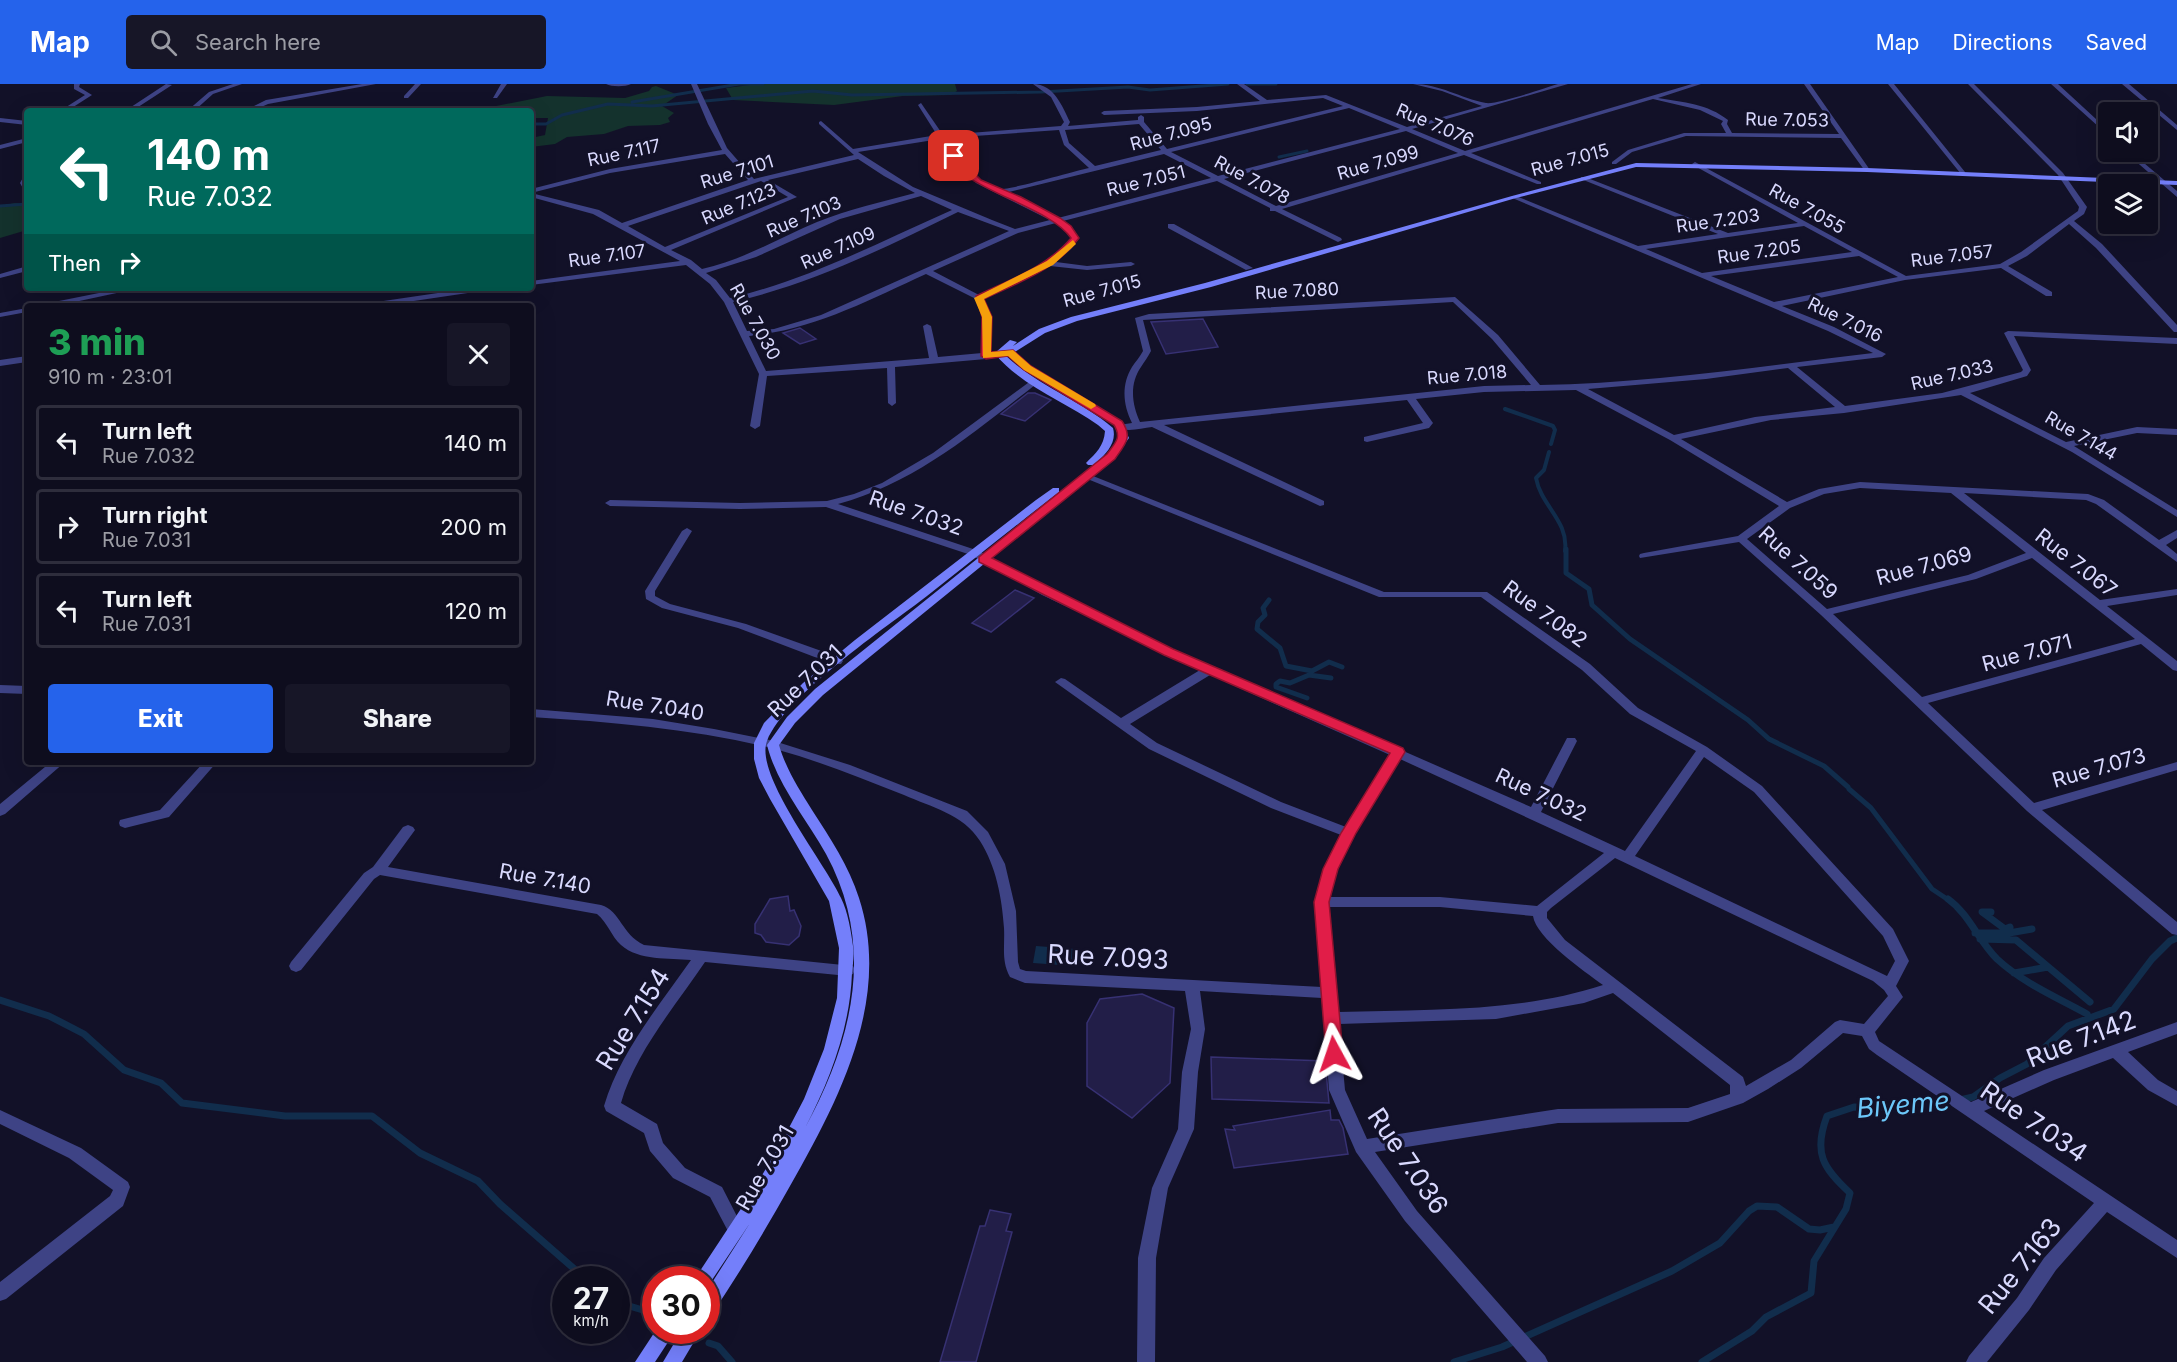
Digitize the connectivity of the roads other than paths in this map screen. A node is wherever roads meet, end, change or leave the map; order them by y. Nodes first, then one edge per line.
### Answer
1 (77, 84) edge
2 (239, 84) edge
3 (370, 84) edge
4 (418, 84) edge
5 (504, 84) edge
6 (609, 84) edge
7 (628, 84) edge
8 (694, 84) edge
9 (1036, 84) edge
10 (1239, 84) edge
11 (1416, 84) edge
12 (1565, 84) edge
13 (1698, 84) edge
14 (1807, 84) edge
15 (1891, 84) edge
16 (1971, 84) edge
17 (2054, 84) edge
18 (2125, 84) edge
19 (169, 85) edge
20 (406, 97) dead end
21 (495, 97) dead end
22 (1654, 99) junction
23 (1266, 102) junction
24 (921, 105) dead end
25 (1350, 106) junction
26 (1488, 106) junction
27 (68, 108) edge
28 (133, 108) edge
29 (194, 108) edge
30 (253, 108) edge
31 (1104, 112) dead end
32 (1145, 113) junction
33 (0, 120) edge
34 (1141, 122) junction
35 (24, 123) edge
36 (821, 123) dead end
37 (2098, 124) edge
38 (2177, 128) edge
39 (1062, 129) junction
40 (1407, 129) junction
41 (1730, 134) junction
42 (1843, 136) junction
43 (939, 137) junction
44 (24, 141) edge
45 (0, 147) edge
46 (852, 151) junction
47 (725, 152) junction
48 (1166, 152) junction
49 (1465, 154) junction
50 (861, 156) junction
51 (2140, 162) edge
52 (1614, 163) junction
53 (1695, 164) junction
54 (1867, 168) junction
55 (1094, 170) junction
56 (1963, 172) junction
57 (2061, 176) junction
58 (1583, 178) junction
59 (762, 179) junction
60 (1216, 179) junction
61 (753, 181) junction
62 (2162, 181) junction
63 (2177, 182) edge
64 (1539, 183) junction
65 (534, 192) edge
66 (999, 192) junction
67 (922, 193) junction
68 (534, 194) edge
69 (2177, 195) edge
70 (1514, 197) junction
71 (1273, 209) junction
72 (956, 211) junction
73 (1057, 220) junction
74 (2068, 220) junction
75 (1804, 224) junction
76 (625, 225) junction
77 (1171, 226) dead end
78 (1015, 231) junction
79 (1727, 235) junction
80 (1338, 240) junction
81 (1637, 248) junction
82 (664, 250) junction
83 (1857, 254) junction
84 (688, 262) junction
85 (1049, 264) junction
86 (1131, 264) dead end
87 (2002, 266) junction
88 (1249, 268) junction
89 (24, 270) edge
90 (927, 271) junction
91 (700, 272) junction
92 (1701, 275) junction
93 (0, 276) edge
94 (1905, 278) junction
95 (534, 283) edge
96 (121, 291) edge
97 (467, 291) edge
98 (2049, 294) dead end
99 (979, 298) junction
100 (728, 301) junction
101 (59, 303) edge
102 (384, 303) edge
103 (1773, 305) junction
104 (24, 311) edge
105 (0, 315) edge
106 (927, 326) dead end
107 (2177, 330) edge
108 (744, 334) junction
109 (2177, 341) edge
110 (998, 354) junction
111 (24, 359) edge
112 (934, 361) junction
113 (0, 363) edge
114 (891, 365) junction
115 (1790, 366) junction
116 (763, 374) junction
117 (1032, 383) junction
118 (1536, 387) junction
119 (1578, 387) junction
120 (1964, 393) junction
121 (1410, 397) junction
122 (892, 403) dead end
123 (1844, 410) junction
124 (1155, 424) junction
125 (755, 426) dead end
126 (1122, 427) junction
127 (1138, 427) junction
128 (2177, 432) edge
129 (1673, 438) junction
130 (1367, 439) dead end
131 (2065, 445) junction
132 (1085, 476) junction
133 (1952, 489) junction
134 (610, 503) dead end
135 (1320, 503) dead end
136 (827, 504) junction
137 (1786, 506) junction
138 (2177, 514) edge
139 (687, 531) dead end
140 (2177, 533) edge
141 (1741, 539) junction
142 (2159, 545) junction
143 (2033, 554) junction
144 (979, 556) junction
145 (1644, 556) dead end
146 (2177, 559) edge
147 (2177, 592) edge
148 (2097, 604) junction
149 (1825, 613) junction
150 (2144, 640) junction
151 (837, 661) junction
152 (2177, 667) edge
153 (1209, 670) junction
154 (1061, 682) dead end
155 (24, 687) edge
156 (0, 689) edge
157 (1919, 702) junction
158 (534, 713) edge
159 (1121, 724) junction
160 (1571, 741) dead end
161 (766, 744) junction
162 (1702, 750) junction
163 (1398, 752) junction
164 (55, 765) edge
165 (209, 765) edge
166 (2177, 766) edge
167 (2032, 808) junction
168 (0, 811) edge
169 (1534, 814) junction
170 (125, 823) dead end
171 (408, 830) dead end
172 (1349, 833) junction
173 (1621, 854) junction
174 (378, 870) junction
175 (1322, 902) junction
176 (1540, 911) junction
177 (2177, 930) edge
178 (701, 957) junction
179 (296, 966) dead end
180 (848, 970) junction
181 (1189, 985) junction
182 (1889, 986) junction
183 (1614, 987) junction
184 (1329, 993) junction
185 (1331, 1018) junction
186 (2177, 1028) edge
187 (1867, 1031) junction
188 (2116, 1051) junction
189 (1738, 1098) junction
190 (2177, 1099) edge
191 (1970, 1110) junction
192 (0, 1118) edge
193 (1362, 1147) junction
194 (2105, 1202) junction
195 (736, 1230) junction
196 (2177, 1250) edge
197 (712, 1266) edge
198 (720, 1287) edge
199 (0, 1293) edge
200 (657, 1344) edge
201 (1536, 1358) edge
202 (644, 1362) edge
203 (1146, 1362) edge
204 (1975, 1362) edge

1 - 27 street
2 - 29 street
3 - 30 street
4 - 20 street
5 - 21 street
6 - 7 street
8 - 47 street, Rue 7.123
9 - 39 street
10 - 23 street
11 - 26 street
12 - 26 street, Rue 7.051
13 - 22 street, Rue 7.099
14 - 42 street
15 - 56 street
16 - 57 street
17 - 37 street
18 - 38 street
19 - 28 street
22 - 41 street, Rue 7.053
22 - 49 street, Rue 7.099
23 - 25 street, Rue 7.076
23 - 32 street, Rue 7.076
24 - 43 street
25 - 40 street, Rue 7.076
25 - 48 street, Rue 7.095
26 - 40 street, Rue 7.051
31 - 32 street, Rue 7.076
32 - 34 street
33 - 35 street
34 - 39 street
34 - 48 street, Rue 7.078
36 - 46 street
39 - 43 street
39 - 55 street
40 - 49 street, Rue 7.076
40 - 60 street, Rue 7.051
41 - 42 street, Rue 7.053
41 - 52 street, Rue 7.053
42 - 54 street
43 - 46 street
43 - 66 street
44 - 45 street
46 - 50 street
47 - 61 street, Rue 7.123
47 - 65 street, Rue 7.117
48 - 55 street, Rue 7.095
48 - 60 street, Rue 7.078
49 - 64 street, Rue 7.076
49 - 71 street, Rue 7.099
50 - 59 street, Rue 7.101
50 - 67 street
51 - 62 street
52 - 54 main road, Rue 7.015
52 - 64 main road, Rue 7.015
53 - 54 main road, Rue 7.015
53 - 58 main road, Rue 7.015
53 - 75 street, Rue 7.055
54 - 56 main road, Rue 7.015
55 - 66 street, Rue 7.095
56 - 57 main road, Rue 7.015
57 - 62 main road, Rue 7.015
57 - 74 street
58 - 70 main road, Rue 7.015
58 - 79 street
59 - 61 street, Rue 7.101
59 - 82 street, Rue 7.123
60 - 71 street, Rue 7.078
60 - 73 street, Rue 7.051
61 - 76 street, Rue 7.101
62 - 63 main road, Rue 7.015
62 - 69 street
64 - 80 main road, Rue 7.015
66 - 73 street
67 - 72 street
67 - 91 street, Rue 7.103
68 - 76 street, Rue 7.030
70 - 81 street, Rue 7.016
70 - 110 main road, Rue 7.015
71 - 80 street, Rue 7.078
72 - 78 street
72 - 100 street, Rue 7.109
73 - 78 street, Rue 7.051
73 - 85 street
74 - 87 street, Rue 7.057
74 - 107 street
75 - 79 street, Rue 7.203
75 - 83 street, Rue 7.055
76 - 82 street, Rue 7.030
77 - 88 street
78 - 90 street, Rue 7.051
79 - 81 street, Rue 7.203
80 - 88 main road, Rue 7.015
81 - 92 street, Rue 7.016
82 - 84 street, Rue 7.030
83 - 92 street, Rue 7.205
83 - 94 street, Rue 7.055
84 - 91 street, Rue 7.030
84 - 95 street, Rue 7.107
85 - 86 street
85 - 99 street
87 - 94 street, Rue 7.057
87 - 98 street
88 - 110 main road, Rue 7.015
89 - 93 street
90 - 99 street
90 - 108 street, Rue 7.051
91 - 100 street, Rue 7.030
92 - 103 street, Rue 7.016
94 - 103 street, Rue 7.057
96 - 101 street
97 - 102 street
99 - 110 street
100 - 108 street, Rue 7.030
103 - 115 street, Rue 7.016
104 - 105 street
106 - 112 street
108 - 116 street, Rue 7.030
109 - 120 street, Rue 7.033
110 - 112 street, Rue 7.030
110 - 117 main road, Rue 7.031
110 - 126 main road
111 - 113 street
112 - 114 street, Rue 7.030
114 - 116 street, Rue 7.030
114 - 122 street
115 - 119 street, Rue 7.016
115 - 123 street
116 - 125 street
117 - 136 street
117 - 144 main road, Rue 7.031
118 - 119 street, Rue 7.018
118 - 121 street, Rue 7.018
118 - 127 street, Rue 7.080
119 - 129 street, Rue 7.018
120 - 123 street, Rue 7.033
120 - 131 street, Rue 7.144
121 - 124 street, Rue 7.018
121 - 130 street
123 - 129 street, Rue 7.033
124 - 127 street, Rue 7.018
124 - 135 street
126 - 127 street, Rue 7.018
126 - 132 main road, Rue 7.031
128 - 131 street
129 - 137 street, Rue 7.018
131 - 138 street, Rue 7.144
132 - 144 main road, Rue 7.031
132 - 162 street, Rue 7.082
133 - 137 street, Rue 7.059
133 - 142 street, Rue 7.059
133 - 143 street, Rue 7.067
134 - 136 street, Rue 7.032
136 - 144 street, Rue 7.032
137 - 141 street, Rue 7.059
139 - 151 street
140 - 142 street
141 - 145 street
141 - 149 street, Rue 7.059
142 - 146 street, Rue 7.059
143 - 148 street, Rue 7.067
143 - 149 street, Rue 7.069
144 - 151 main road, Rue 7.031
144 - 153 street, Rue 7.032
144 - 161 main road, Rue 7.031
147 - 148 street
148 - 150 street, Rue 7.067
149 - 157 street, Rue 7.059
150 - 152 street, Rue 7.067
150 - 157 street, Rue 7.071
151 - 161 main road, Rue 7.031
153 - 159 street
153 - 163 street, Rue 7.032
154 - 159 street
155 - 156 street
157 - 167 street, Rue 7.059
158 - 161 street, Rue 7.040
159 - 172 street
160 - 169 street
161 - 180 main road, Rue 7.031
161 - 181 street, Rue 7.093
161 - 198 main road, Rue 7.031
162 - 173 street
162 - 182 street, Rue 7.082
163 - 169 street, Rue 7.032
163 - 172 street, Rue 7.036
164 - 168 street
165 - 170 street
166 - 167 street, Rue 7.073
167 - 177 street, Rue 7.059
169 - 173 street, Rue 7.032
171 - 174 street
172 - 175 street, Rue 7.036
173 - 176 street
173 - 182 street, Rue 7.032
174 - 178 street, Rue 7.140
174 - 179 street
175 - 176 street
175 - 184 street, Rue 7.036
176 - 183 street
178 - 180 street, Rue 7.140
178 - 195 street, Rue 7.154
180 - 195 main road, Rue 7.031
181 - 184 street
181 - 203 street, Rue 7.093
182 - 187 street
183 - 185 street
183 - 189 street
184 - 185 street, Rue 7.036
185 - 193 street, Rue 7.036
186 - 188 street, Rue 7.142
187 - 189 street
187 - 191 street, Rue 7.034
188 - 190 street
188 - 191 street, Rue 7.142
189 - 193 street
191 - 194 street, Rue 7.034
192 - 199 street
193 - 201 street, Rue 7.036
194 - 196 street, Rue 7.034
194 - 204 street, Rue 7.163
195 - 197 main road, Rue 7.031
200 - 202 main road

